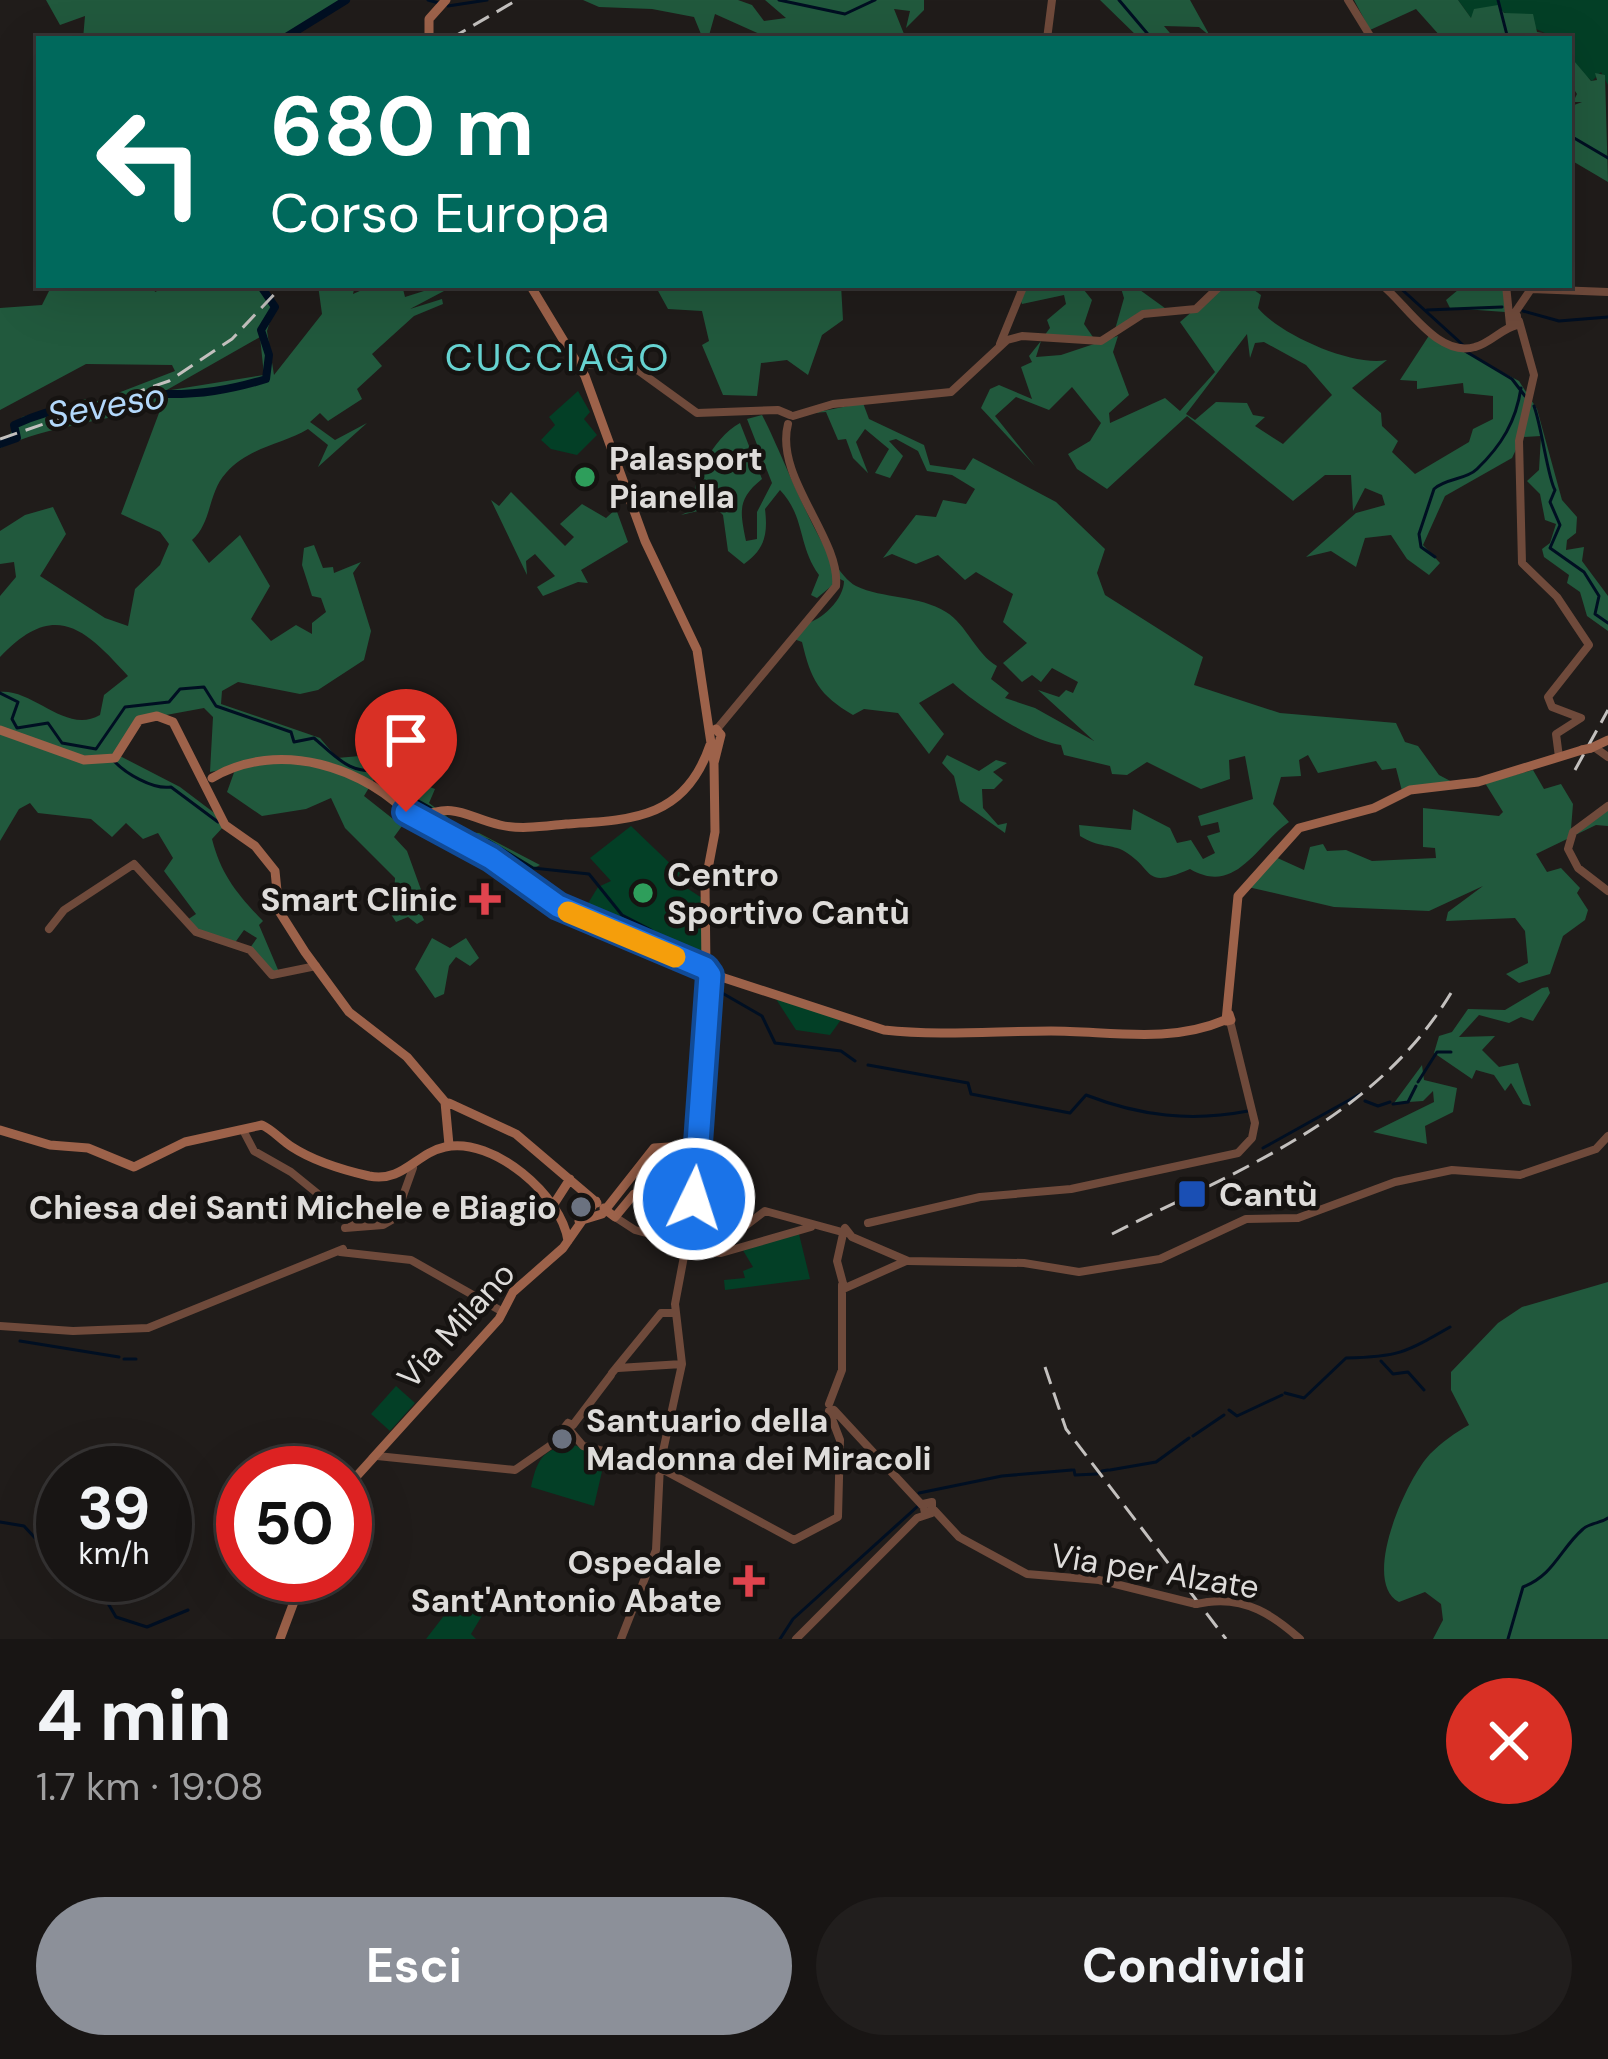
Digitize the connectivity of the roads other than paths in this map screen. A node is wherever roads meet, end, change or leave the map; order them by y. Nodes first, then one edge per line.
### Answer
1 (1052, 0) edge
2 (1348, 0) edge
3 (441, 5) edge
4 (429, 36) edge
5 (1047, 36) edge
6 (1370, 36) edge
7 (531, 288) edge
8 (1023, 288) edge
9 (1218, 288) edge
10 (1385, 288) edge
11 (1507, 288) edge
12 (1608, 292) edge
13 (1512, 319) junction
14 (1006, 336) junction
15 (585, 372) junction
16 (791, 420) junction
17 (0, 730) edge
18 (1608, 740) edge
19 (714, 741) junction
20 (1589, 748) junction
21 (1559, 757) junction
22 (1608, 757) edge
23 (208, 776) junction
24 (1608, 806) edge
25 (422, 819) junction
26 (523, 882) junction
27 (1608, 891) edge
28 (575, 915) junction
29 (49, 929) dead end
30 (316, 966) junction
31 (709, 971) junction
32 (1225, 1017) junction
33 (445, 1101) junction
34 (1, 1130) edge
35 (240, 1135) junction
36 (1608, 1136) edge
37 (449, 1145) junction
38 (698, 1145) junction
39 (410, 1170) junction
40 (570, 1179) junction
41 (694, 1199) junction
42 (552, 1208) junction
43 (606, 1209) junction
44 (819, 1227) junction
45 (573, 1230) junction
46 (845, 1230) junction
47 (690, 1240) junction
48 (342, 1241) junction
49 (707, 1249) junction
50 (908, 1261) junction
51 (844, 1287) junction
52 (674, 1309) junction
53 (503, 1312) junction
54 (0, 1326) edge
55 (682, 1364) junction
56 (613, 1371) junction
57 (832, 1409) junction
58 (569, 1426) junction
59 (860, 1437) junction
60 (840, 1448) junction
61 (378, 1454) junction
62 (372, 1460) edge
63 (660, 1467) junction
64 (926, 1509) junction
65 (294, 1602) edge
66 (280, 1639) edge
67 (621, 1639) edge
68 (796, 1639) edge
69 (1300, 1639) edge

1 - 5 street
2 - 6 street
3 - 4 main road
7 - 15 main road
8 - 14 street
9 - 14 street
10 - 13 street
11 - 13 street
12 - 13 street
13 - 21 street
14 - 16 street
15 - 16 street
15 - 19 main road
16 - 19 street
17 - 23 main road
18 - 20 main road
19 - 25 main road
19 - 31 main road
20 - 21 main road
20 - 22 street
21 - 32 main road
23 - 25 main road
23 - 30 main road
24 - 27 street
25 - 26 main road
26 - 28 main road
26 - 28 main road
28 - 31 main road
29 - 30 street
30 - 33 main road
31 - 32 main road
31 - 38 main road
32 - 46 street
33 - 37 main road
33 - 40 main road
34 - 35 main road
35 - 39 main road
35 - 48 street
36 - 50 street
37 - 39 main road
37 - 42 main road
38 - 41 main road
38 - 45 main road
39 - 48 street
40 - 42 main road
40 - 43 main road
41 - 43 main road
41 - 47 street
42 - 45 main road
43 - 45 main road
43 - 47 street
44 - 46 street
44 - 49 street
44 - 49 street
45 - 53 main road, Via Milano
46 - 50 street
46 - 51 street
47 - 49 street
47 - 52 street
48 - 53 street
48 - 54 street
50 - 51 street
51 - 57 street
52 - 55 street
52 - 56 street
53 - 61 main road, Via Milano
55 - 56 street
55 - 63 street
56 - 58 street
57 - 59 street, Via per Alzate
57 - 60 street
58 - 61 street
58 - 63 street
59 - 60 street
59 - 64 street, Via per Alzate
60 - 63 street
61 - 62 main road, Via Milano
63 - 67 street
64 - 68 street
64 - 69 street, Via per Alzate, bridge
65 - 66 main road

